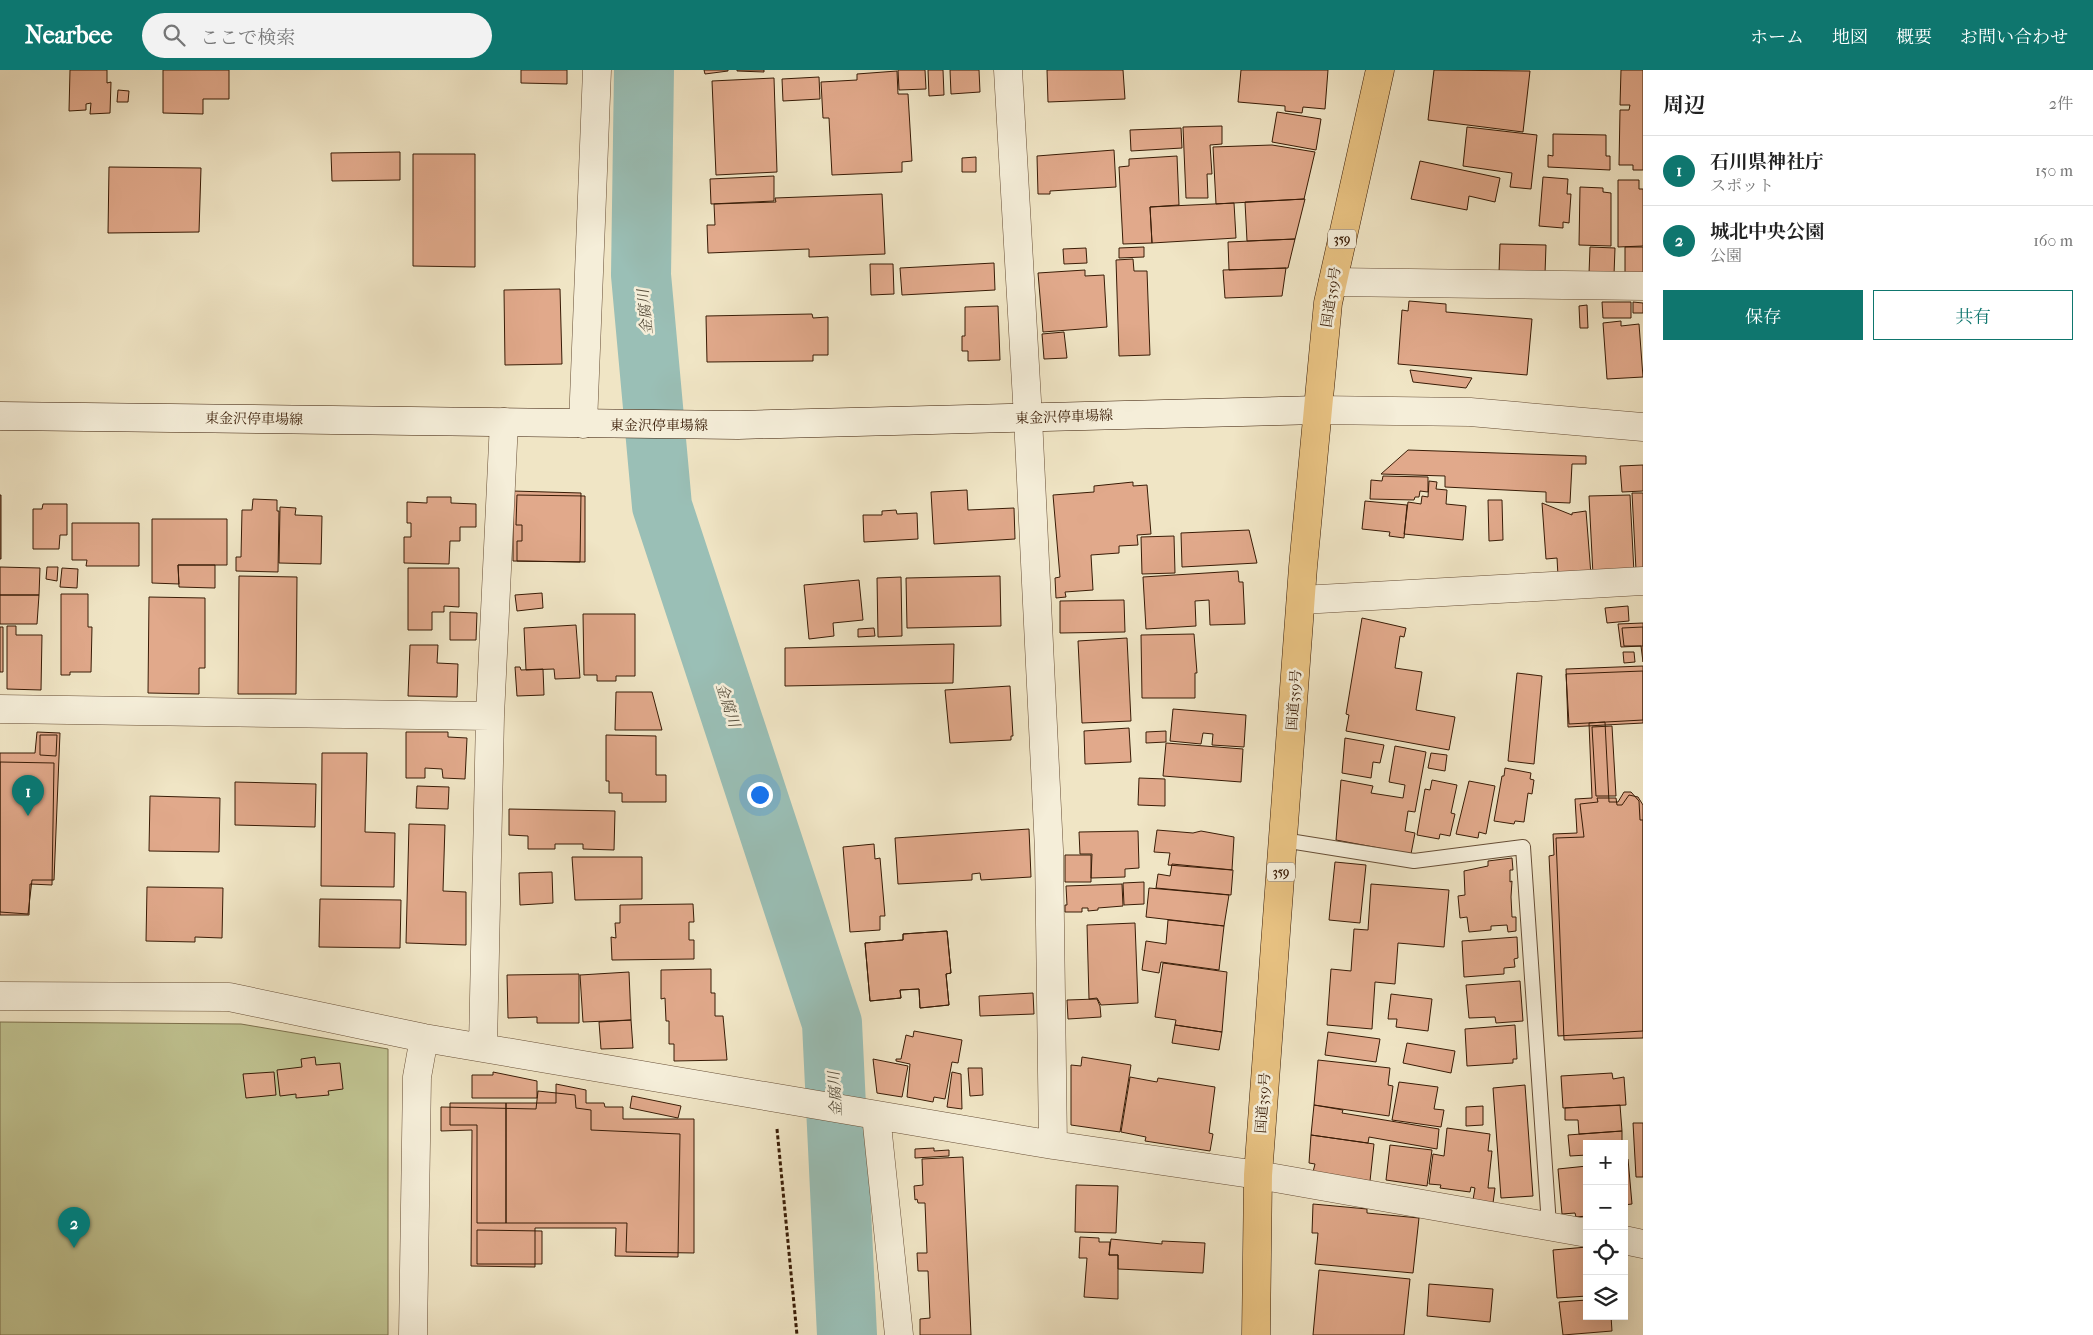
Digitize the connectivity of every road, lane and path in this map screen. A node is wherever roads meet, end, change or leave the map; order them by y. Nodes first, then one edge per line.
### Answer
1 (596, 70) edge
2 (1008, 70) edge
3 (1380, 70) edge
4 (1333, 282) junction
5 (1643, 286) edge
6 (1318, 410) junction
7 (0, 416) edge
8 (1028, 418) junction
9 (504, 422) junction
10 (593, 424) junction
11 (1643, 427) edge
12 (1643, 581) edge
13 (1301, 600) junction
14 (0, 709) edge
15 (490, 716) junction
16 (1283, 840) junction
17 (0, 996) edge
18 (424, 1038) junction
19 (483, 1046) junction
20 (780, 1098) junction
21 (872, 1114) junction
22 (1053, 1145) junction
23 (1258, 1176) junction
24 (1549, 1226) junction
25 (1583, 1232) edge
26 (1628, 1241) edge
27 (1643, 1244) edge
28 (413, 1335) edge
29 (797, 1335) edge
30 (899, 1335) edge
31 (1256, 1335) edge

1 - 10 street
2 - 8 street
3 - 4 highway, 国道359号 / 359
4 - 5 street
4 - 6 highway, 国道359号 / 359
6 - 8 street, 東金沢停車場線
6 - 11 street, 東金沢停車場線
6 - 13 highway, 国道359号 / 359
7 - 9 street, 東金沢停車場線
8 - 10 street, 東金沢停車場線
8 - 22 street
9 - 10 street, 東金沢停車場線
9 - 15 street
12 - 13 street
13 - 16 highway, 国道359号 / 359
14 - 15 street
15 - 19 street
16 - 23 highway, 国道359号 / 359
16 - 24 lane
17 - 18 street
18 - 19 street
18 - 28 street
19 - 20 street
20 - 21 street
20 - 29 path
21 - 22 street
21 - 30 street
22 - 23 street
23 - 24 street
23 - 31 highway, 国道359号 / 359
24 - 25 street
26 - 27 street

